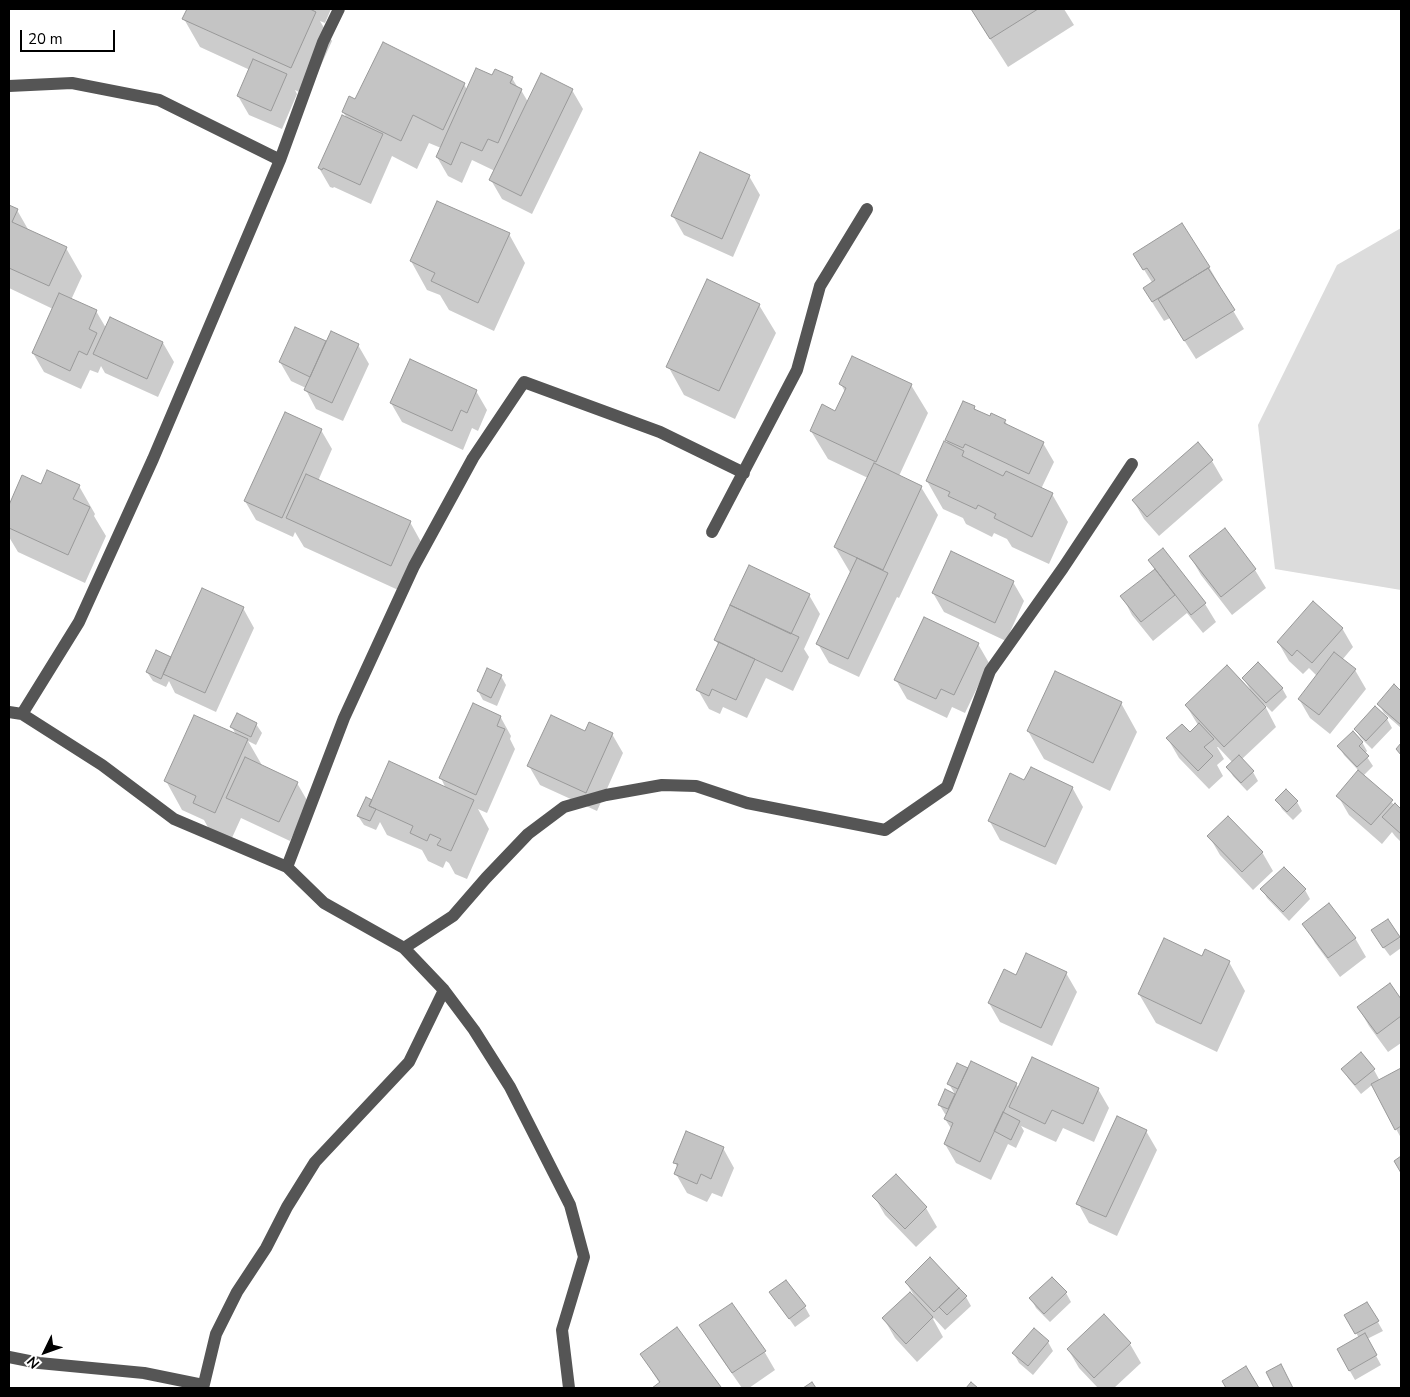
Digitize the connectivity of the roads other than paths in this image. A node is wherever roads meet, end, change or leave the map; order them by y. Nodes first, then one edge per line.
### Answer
1 (339, 9) edge
2 (9, 86) edge
3 (280, 160) junction
4 (867, 209) dead end
5 (1132, 464) dead end
6 (744, 473) junction
7 (712, 532) dead end
8 (9, 712) edge
9 (22, 714) junction
10 (287, 867) junction
11 (404, 948) junction
12 (444, 990) junction
13 (9, 1357) edge
14 (204, 1387) edge
15 (569, 1388) edge

1 - 3 street
2 - 3 street
3 - 9 street
4 - 6 street
5 - 11 street
6 - 7 street
6 - 10 street
8 - 9 street
9 - 10 street
10 - 11 street
11 - 12 street
12 - 14 street
12 - 15 street
13 - 14 street

